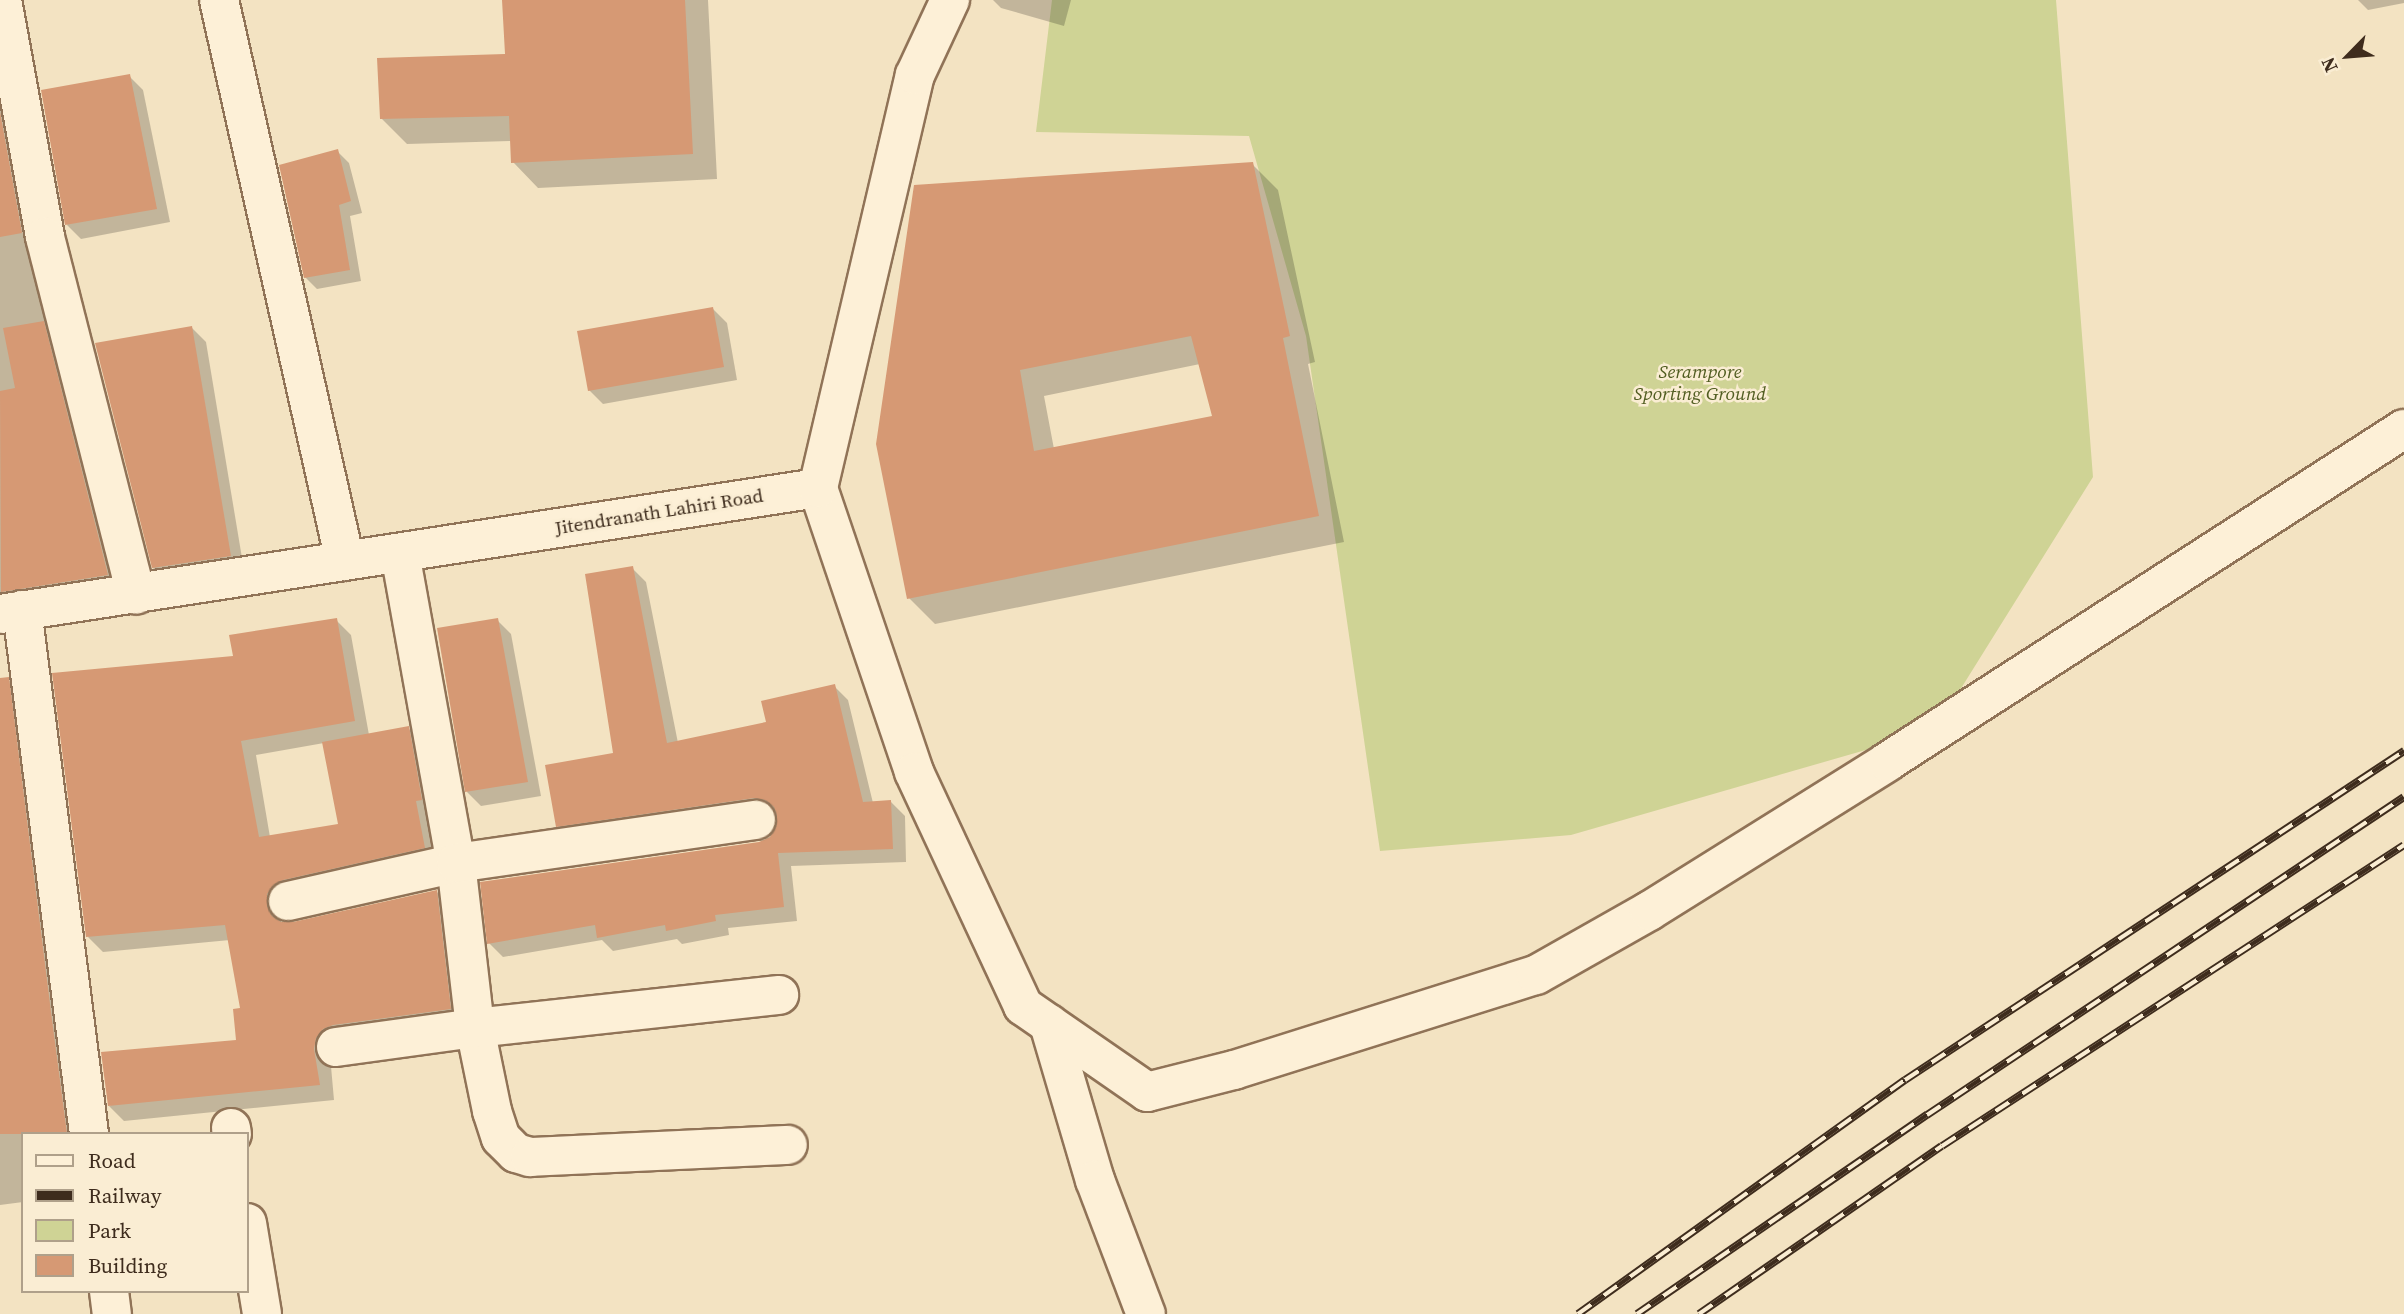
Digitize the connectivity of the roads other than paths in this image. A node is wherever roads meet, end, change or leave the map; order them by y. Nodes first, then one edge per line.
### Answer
1 (2, 0) edge
2 (219, 0) edge
3 (950, 0) edge
4 (2404, 429) edge
5 (818, 488) junction
6 (400, 553) junction
7 (345, 561) junction
8 (136, 594) junction
9 (11, 612) edge
10 (756, 820) dead end
11 (456, 863) junction
12 (288, 901) dead end
13 (779, 995) dead end
14 (1049, 1024) junction
15 (475, 1028) junction
16 (336, 1047) dead end
17 (89, 1132) edge
18 (788, 1145) dead end
19 (248, 1229) edge
20 (109, 1293) edge
21 (112, 1314) edge
22 (262, 1314) edge
23 (1146, 1314) edge

1 - 8 street
2 - 7 street
3 - 5 street
4 - 14 street
5 - 6 street, Jitendranath Lahiri Road
5 - 14 street
6 - 7 street, Jitendranath Lahiri Road
6 - 11 street
7 - 8 street, Jitendranath Lahiri Road
8 - 9 street, Jitendranath Lahiri Road
9 - 17 street
10 - 11 street
11 - 12 street
11 - 15 street
13 - 15 street
14 - 23 street
15 - 16 street
15 - 18 street
19 - 22 street
20 - 21 street

